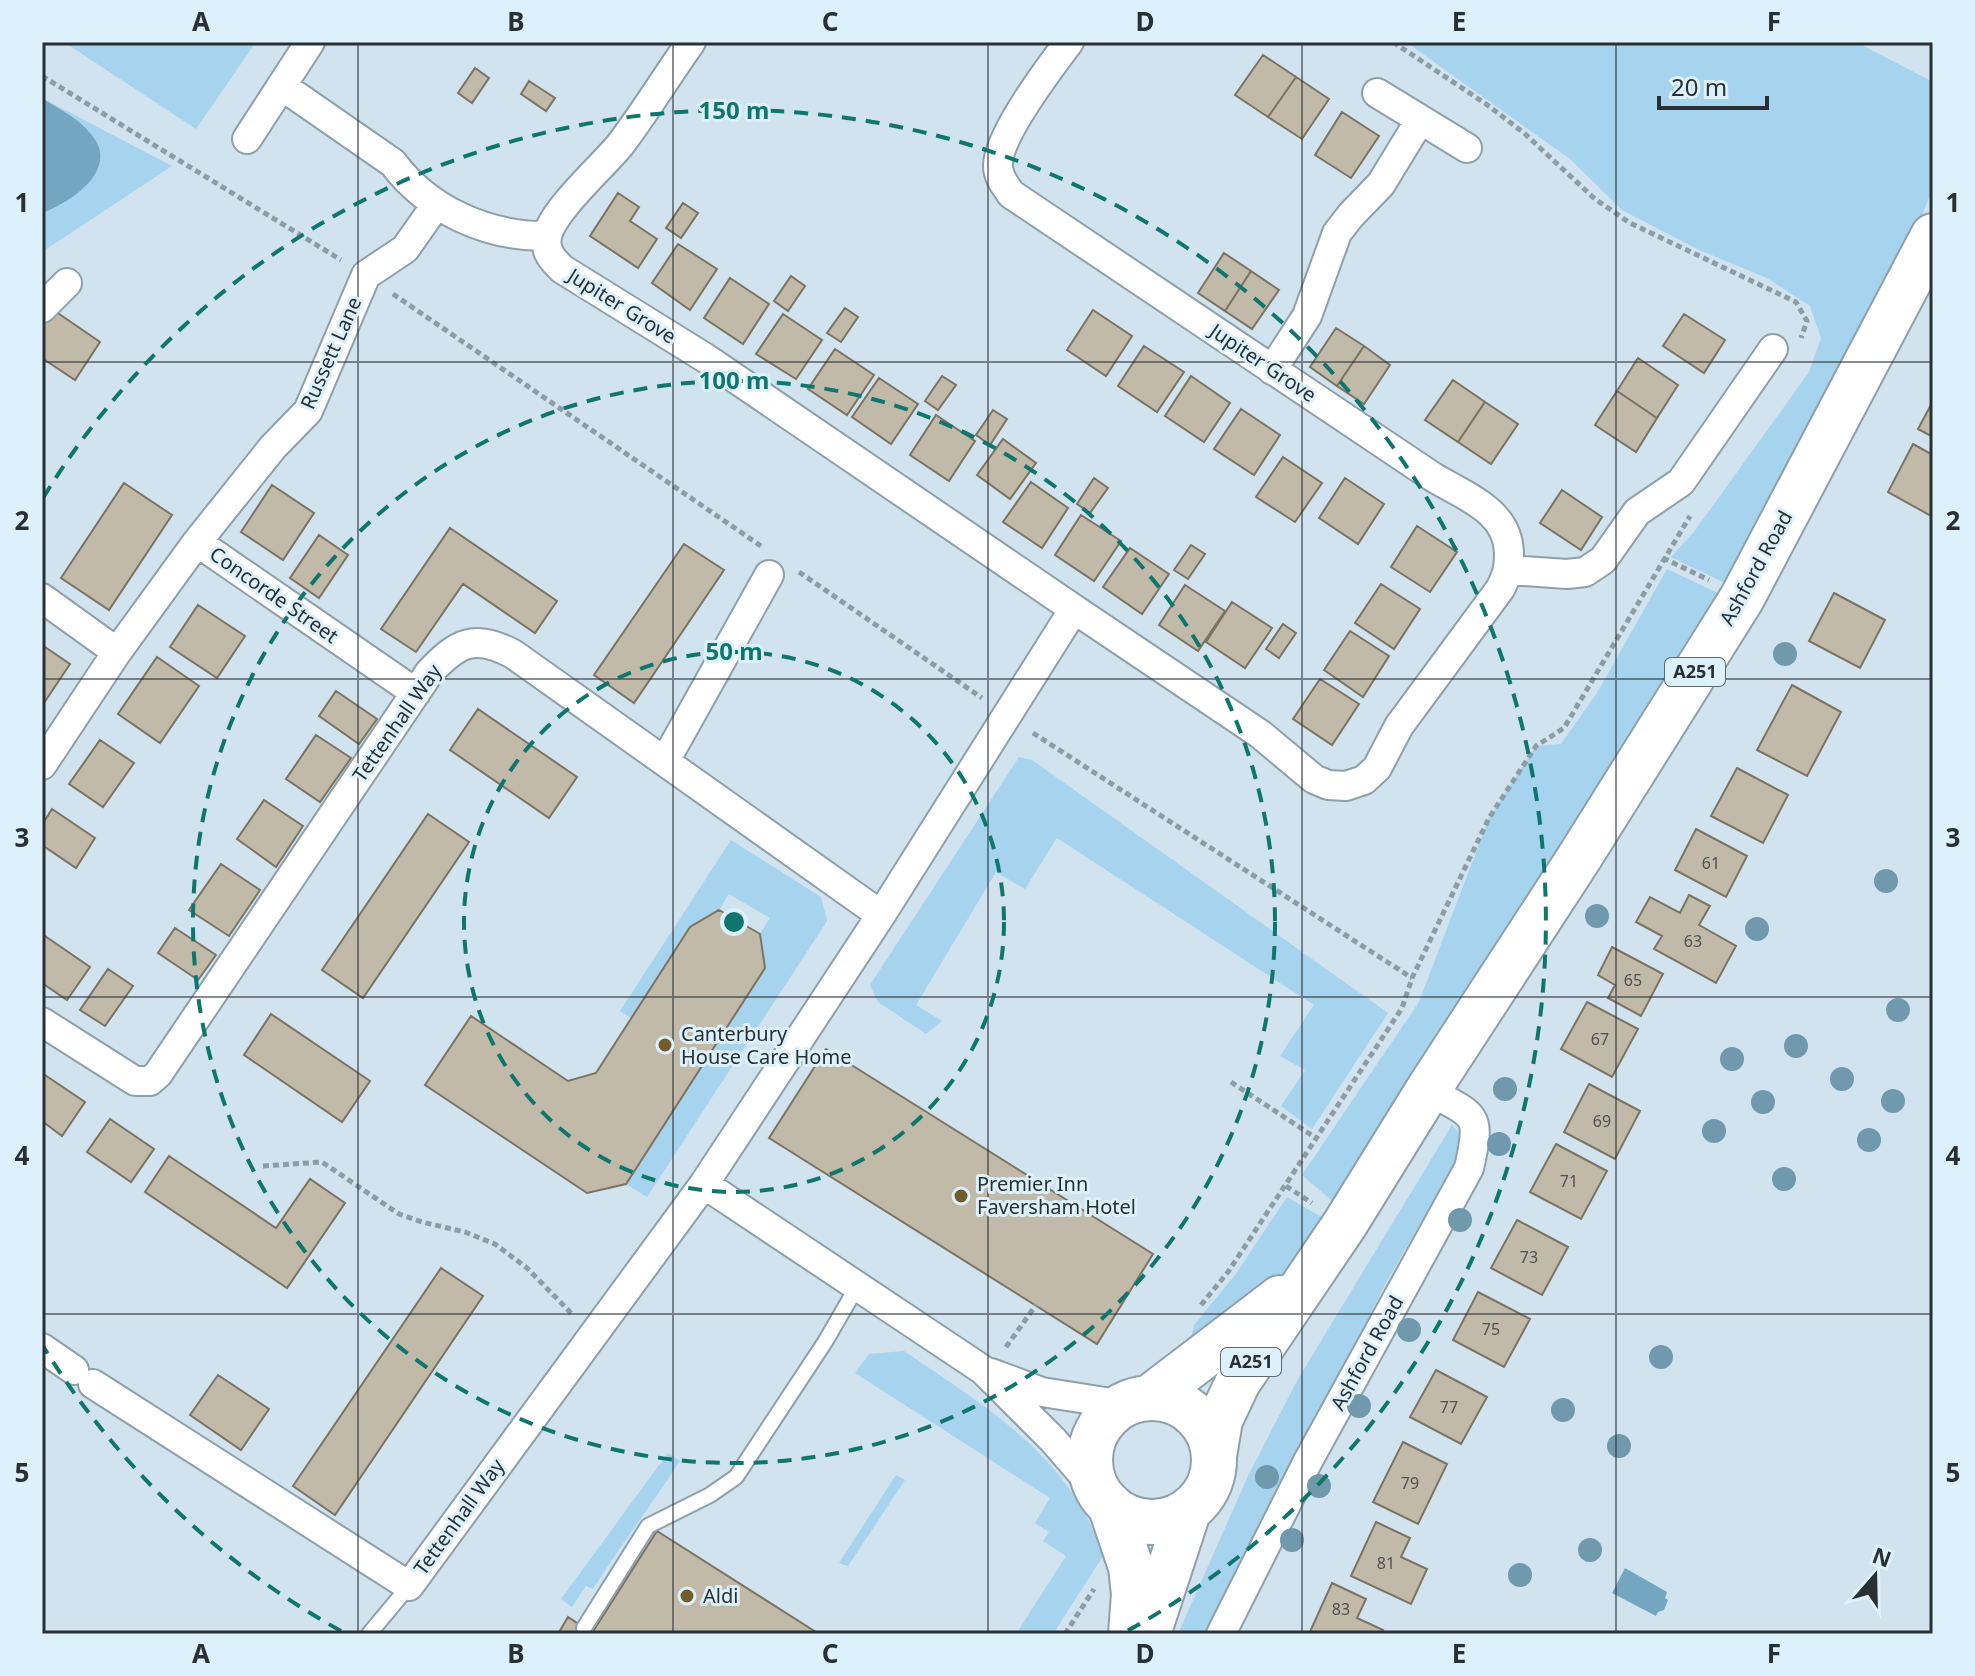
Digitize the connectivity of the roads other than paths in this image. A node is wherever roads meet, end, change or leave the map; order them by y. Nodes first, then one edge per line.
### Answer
1 (310, 42) edge
2 (691, 42) edge
3 (1069, 42) edge
4 (282, 86) junction
5 (1377, 93) dead end
6 (1420, 120) junction
7 (247, 139) dead end
8 (1467, 148) dead end
9 (436, 205) junction
10 (547, 236) junction
11 (1933, 236) edge
12 (67, 283) dead end
13 (42, 308) edge
14 (1773, 349) dead end
15 (1272, 370) junction
16 (197, 542) junction
17 (771, 564) road end
18 (1509, 570) junction
19 (42, 598) edge
20 (1074, 609) junction
21 (117, 652) junction
22 (416, 693) junction
23 (665, 761) junction
24 (42, 765) edge
25 (881, 915) junction
26 (42, 1022) edge
27 (1428, 1090) junction
28 (704, 1184) junction
29 (1308, 1277) junction
30 (858, 1285) junction
31 (42, 1348) edge
32 (991, 1362) junction
33 (1136, 1402) junction
34 (1214, 1456) junction
35 (1104, 1499) junction
36 (1188, 1512) junction
37 (409, 1586) junction
38 (584, 1628) dead end
39 (369, 1634) edge
40 (1131, 1634) edge
41 (1148, 1634) edge
42 (1221, 1634) edge

1 - 4 street
2 - 10 street
3 - 15 street, Jupiter Grove
4 - 7 street
4 - 9 street
5 - 6 street
6 - 8 street
6 - 15 street
9 - 10 street
9 - 16 street, Russett Lane
10 - 20 street, Jupiter Grove
11 - 27 main road, Ashford Road / A251
12 - 13 street
14 - 18 street
15 - 18 street, Jupiter Grove
16 - 21 street, Concorde Street
16 - 22 street, Concorde Street
17 - 23 street
18 - 20 street, Jupiter Grove
19 - 21 street
20 - 25 street, Tettenhall Way
21 - 24 street, Concorde Street
22 - 23 street, Tettenhall Way
22 - 26 street, Tettenhall Way
23 - 25 street, Tettenhall Way
25 - 28 street, Tettenhall Way
27 - 29 main road, Ashford Road / A251
27 - 42 street, Ashford Road
28 - 30 street
28 - 37 street, Tettenhall Way
29 - 33 main road, Ashford Road / A251
29 - 34 main road, Ashford Road / A251
30 - 32 street
30 - 38 lane
31 - 37 street, Tettenhall Way
32 - 33 street
32 - 35 street
33 - 34 main road
33 - 35 main road
34 - 36 main road
35 - 36 main road
35 - 40 main road
36 - 41 main road
37 - 39 lane

